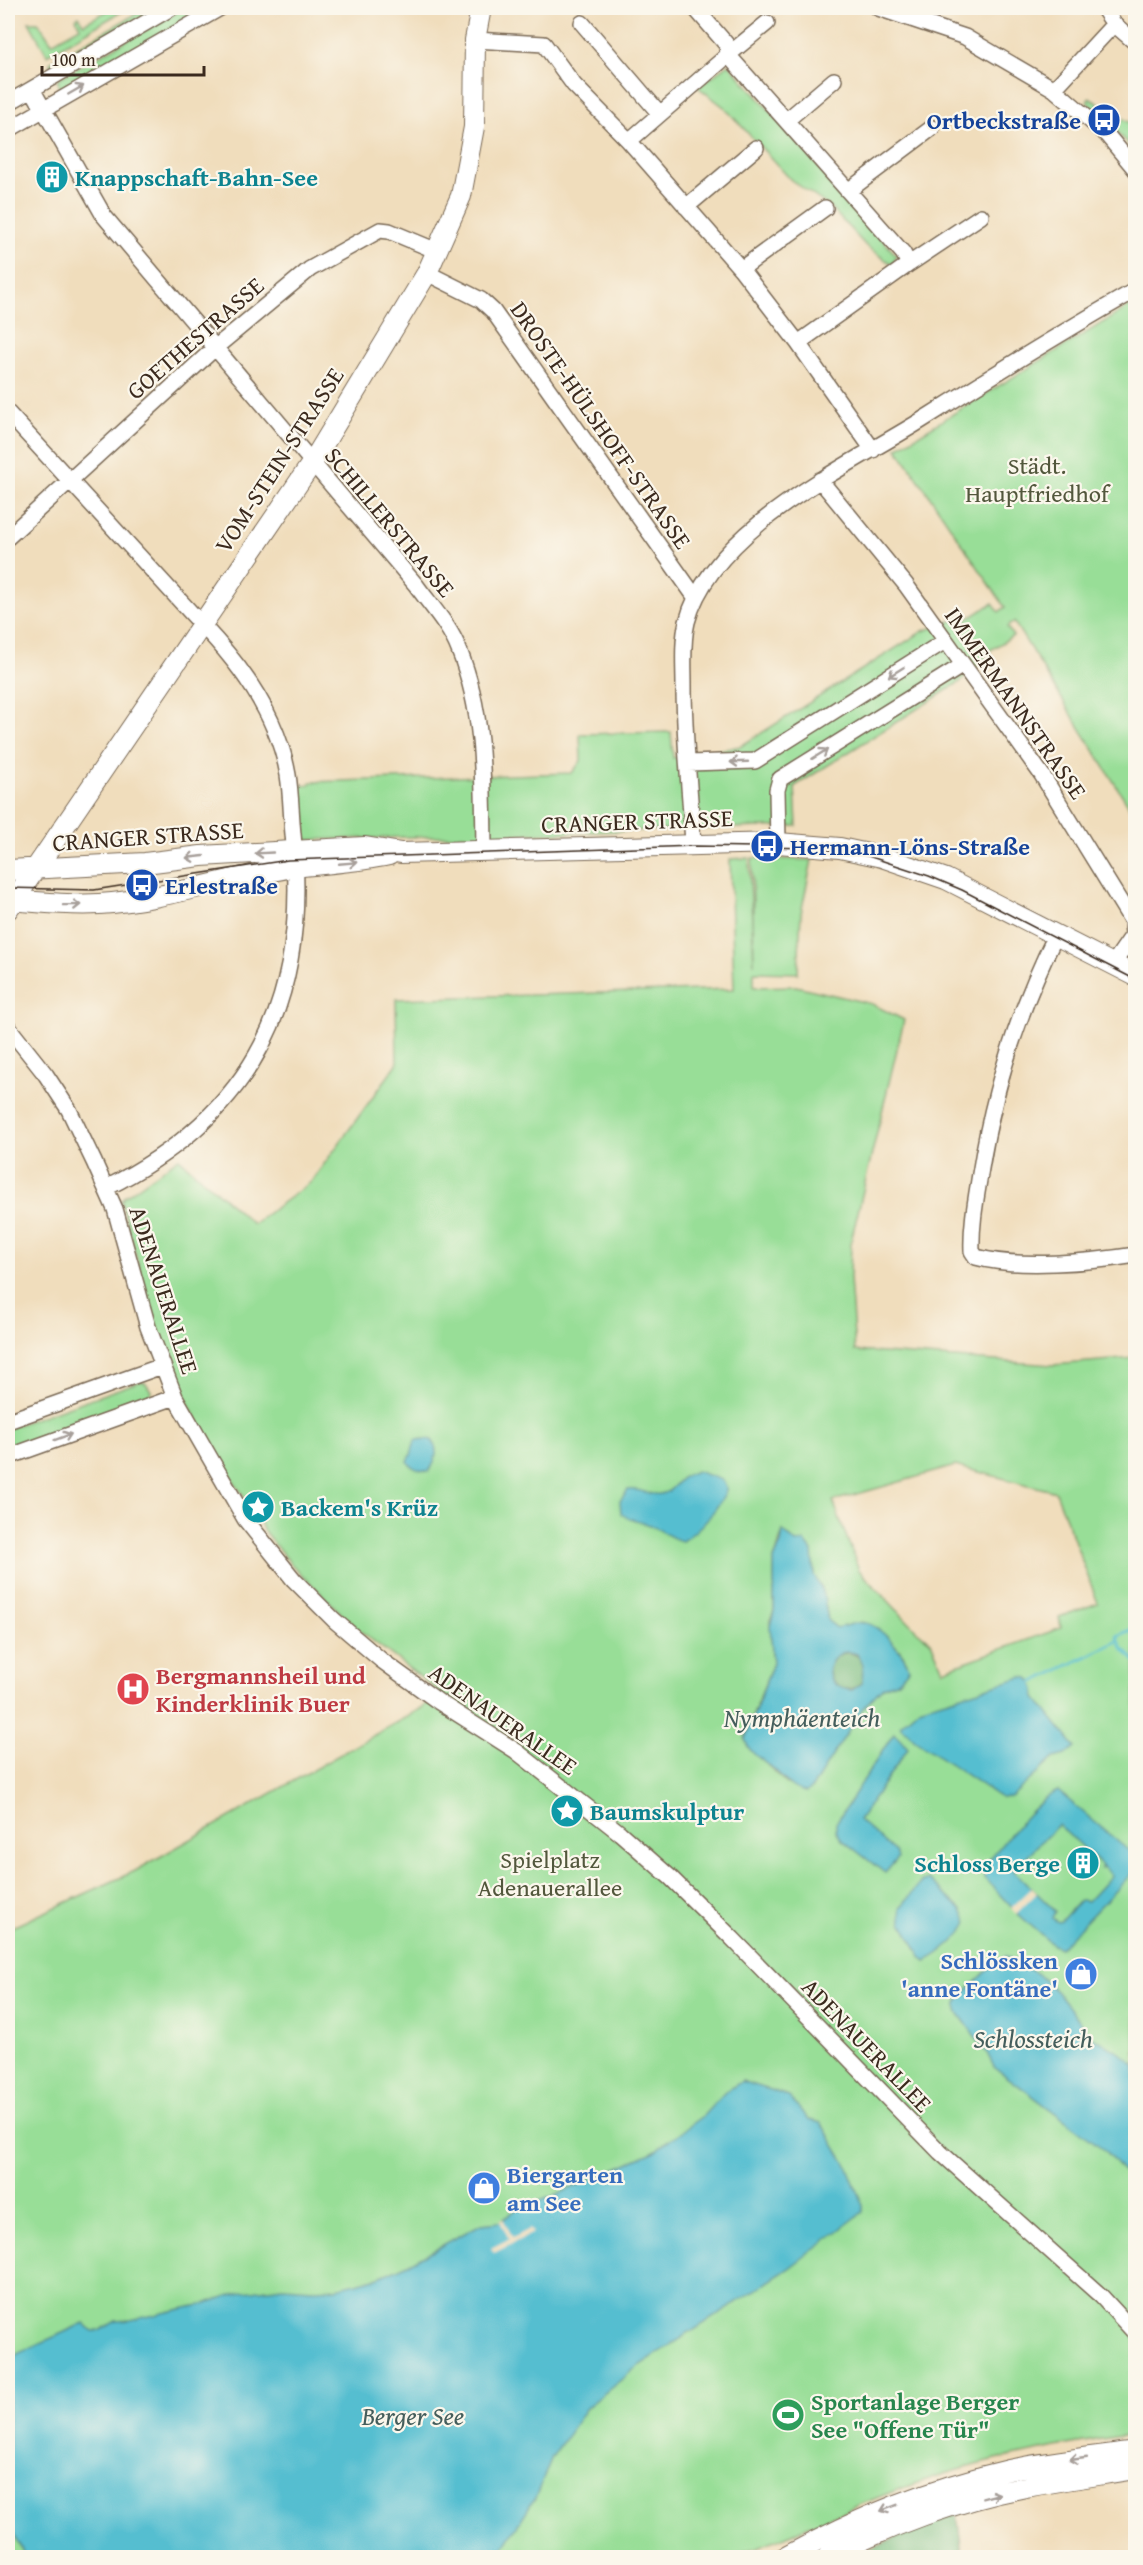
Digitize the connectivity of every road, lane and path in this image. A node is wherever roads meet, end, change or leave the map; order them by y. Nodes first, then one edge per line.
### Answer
1 (171, 8) edge
2 (220, 8) edge
3 (467, 8) edge
4 (481, 8) edge
5 (695, 8) edge
6 (878, 8) edge
7 (1103, 8) edge
8 (582, 22) dead end
9 (767, 23) dead end
10 (1114, 24) junction
11 (475, 40) junction
12 (1136, 43) edge
13 (728, 55) junction
14 (834, 80) dead end
15 (1054, 88) junction
16 (32, 89) junction
17 (8, 103) edge
18 (43, 109) junction
19 (660, 114) junction
20 (787, 120) junction
21 (932, 128) dead end
22 (8, 130) edge
23 (629, 141) junction
24 (756, 148) dead end
25 (1136, 170) edge
26 (848, 191) junction
27 (686, 207) junction
28 (825, 208) dead end
29 (981, 216) dead end
30 (437, 251) junction
31 (909, 264) junction
32 (741, 269) junction
33 (427, 273) junction
34 (1136, 290) edge
35 (798, 342) junction
36 (216, 347) junction
37 (8, 413) edge
38 (873, 450) junction
39 (312, 463) junction
40 (820, 480) junction
41 (69, 481) junction
42 (8, 537) edge
43 (696, 598) junction
44 (200, 624) junction
45 (945, 641) junction
46 (963, 665) junction
47 (688, 763) junction
48 (778, 843) junction
49 (693, 844) junction
50 (484, 851) junction
51 (295, 859) junction
52 (8, 870) edge
53 (32, 870) junction
54 (9, 899) edge
55 (1056, 935) junction
56 (1113, 964) junction
57 (1136, 976) edge
58 (8, 1027) edge
59 (106, 1188) junction
60 (1136, 1255) edge
61 (162, 1366) junction
62 (175, 1397) junction
63 (8, 1421) edge
64 (8, 1457) edge
65 (1136, 2334) edge
66 (1136, 2451) edge
67 (1136, 2469) edge
68 (784, 2558) edge
69 (827, 2558) edge

1 - 16 street
18 -> 2 street
3 - 11 main road, VOM-STEIN-STRASSE
4 - 11 main road, VOM-STEIN-STRASSE
5 - 13 street
6 - 15 street
7 - 10 street
8 - 19 street
9 - 13 street
10 - 12 street
10 - 15 street
11 - 23 street
11 - 30 main road, VOM-STEIN-STRASSE
13 - 19 street
13 - 20 street
14 - 20 street
15 - 25 street
16 - 17 street
16 - 18 street, SCHILLERSTRASSE
18 - 22 street
18 - 36 street, SCHILLERSTRASSE
19 - 23 street
20 - 26 street
21 - 26 street
23 - 27 street
24 - 27 street
26 - 31 street
27 - 32 street
28 - 32 street
29 - 31 street
30 - 33 main road, VOM-STEIN-STRASSE
30 - 36 street, GOETHESTRASSE
31 - 35 street
32 - 35 street
33 - 39 main road, VOM-STEIN-STRASSE
33 - 43 street, DROSTE-HÜLSHOFF-STRASSE
34 - 38 street
35 - 38 street
36 - 39 street, SCHILLERSTRASSE
36 - 41 street, GOETHESTRASSE
37 - 41 street
38 - 40 street
39 - 44 main road, VOM-STEIN-STRASSE
39 - 50 street, SCHILLERSTRASSE
40 - 43 street
40 - 45 street, IMMERMANNSTRASSE
41 - 42 street, GOETHESTRASSE
41 - 44 street
43 - 47 street
44 - 51 street
44 - 53 main road, VOM-STEIN-STRASSE
45 - 46 street, IMMERMANNSTRASSE
45 -> 47 street
48 -> 46 street
46 - 56 street, IMMERMANNSTRASSE
47 - 49 street
48 - 49 main road, CRANGER STRASSE
48 - 55 main road, CRANGER STRASSE
49 - 50 main road, CRANGER STRASSE
50 - 51 main road, CRANGER STRASSE
51 -> 53 main road, CRANGER STRASSE
54 -> 51 main road, CRANGER STRASSE
51 - 59 street
52 - 53 main road, CRANGER STRASSE
53 - 54 main road, VOM-STEIN-STRASSE
55 - 56 main road, CRANGER STRASSE
55 - 60 street
56 - 57 main road, CRANGER STRASSE
58 - 59 street, ADENAUERALLEE
59 - 61 street, ADENAUERALLEE
61 - 62 street, ADENAUERALLEE
61 - 63 street
64 -> 62 street
62 - 65 street, ADENAUERALLEE
66 -> 68 main road
69 -> 67 main road

